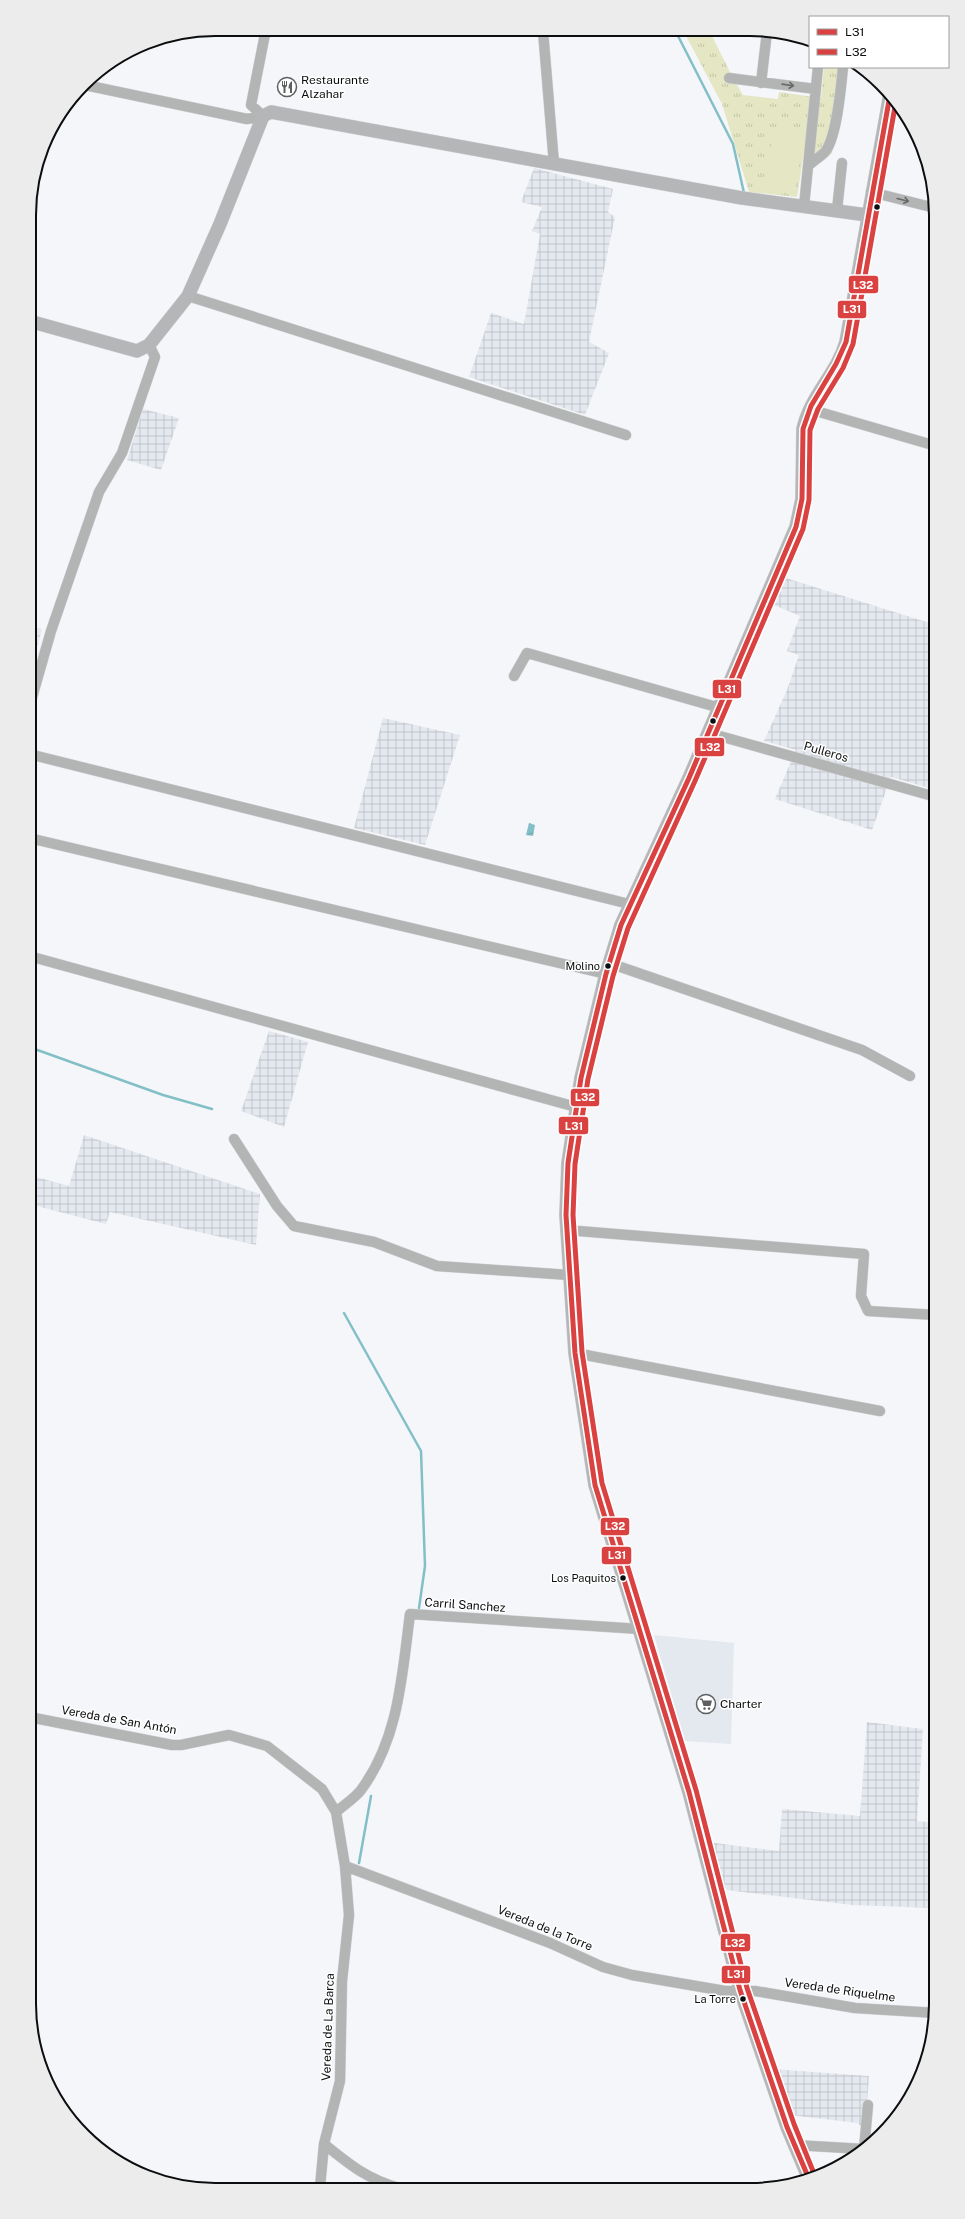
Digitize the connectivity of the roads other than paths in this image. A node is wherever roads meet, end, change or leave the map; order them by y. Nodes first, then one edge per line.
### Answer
1 (265, 36) edge
2 (544, 36) edge
3 (766, 37) edge
4 (818, 68) edge
5 (843, 68) edge
6 (729, 78) dead end
7 (761, 83) junction
8 (91, 85) edge
9 (816, 89) junction
10 (889, 102) edge
11 (264, 116) junction
12 (842, 163) dead end
13 (554, 164) junction
14 (808, 166) junction
15 (871, 192) junction
16 (804, 206) junction
17 (929, 206) edge
18 (837, 210) junction
19 (868, 215) junction
20 (188, 296) junction
21 (36, 323) edge
22 (149, 345) junction
23 (809, 409) junction
24 (626, 435) dead end
25 (929, 444) edge
26 (514, 676) dead end
27 (36, 684) edge
28 (720, 708) junction
29 (709, 733) junction
30 (36, 756) edge
31 (929, 795) edge
32 (36, 840) edge
33 (629, 904) junction
34 (36, 958) edge
35 (608, 968) junction
36 (910, 1076) dead end
37 (576, 1107) junction
38 (234, 1139) dead end
39 (566, 1230) junction
40 (569, 1275) junction
41 (929, 1315) edge
42 (575, 1353) junction
43 (880, 1411) dead end
44 (640, 1629) junction
45 (36, 1718) edge
46 (336, 1812) junction
47 (345, 1866) junction
48 (740, 1990) junction
49 (929, 2013) edge
50 (868, 2105) dead end
51 (865, 2142) edge
52 (324, 2144) junction
53 (794, 2145) junction
54 (856, 2149) edge
55 (807, 2174) edge
56 (320, 2183) edge
57 (381, 2183) edge

1 - 11 street
2 - 13 street
3 - 7 street
4 - 9 street
5 - 14 street
6 - 7 street
7 -> 9 street
8 - 11 street
9 - 14 street
10 - 15 main road
11 - 13 main road
11 - 20 main road
12 - 18 street
13 - 16 main road
14 - 16 street
15 -> 17 street
15 - 19 main road
16 - 18 main road
18 - 19 main road
19 - 23 main road
20 - 22 main road
20 - 24 street
21 - 22 main road
22 - 27 street
23 - 25 street
23 - 28 main road
26 - 28 street
28 - 29 main road
29 - 31 street, Pulleros
29 - 33 main road
30 - 33 street
32 - 35 street
33 - 35 main road
34 - 37 street
35 - 36 street
35 - 37 main road
37 - 39 main road
38 - 40 street
39 - 40 main road
39 - 41 street
40 - 42 main road
42 - 43 street
42 - 44 main road
44 - 46 street, Carril Sanchez
44 - 48 main road
45 - 46 street, Vereda de San Antón
46 - 47 street, Vereda de San Antón
47 - 48 street, Vereda de la Torre
47 - 52 street, Vereda de La Barca
48 - 49 street, Vereda de Riquelme
48 - 53 main road
50 - 51 street
52 - 56 street, Vereda de La Barca
52 - 57 street
53 - 54 street
53 - 55 main road

